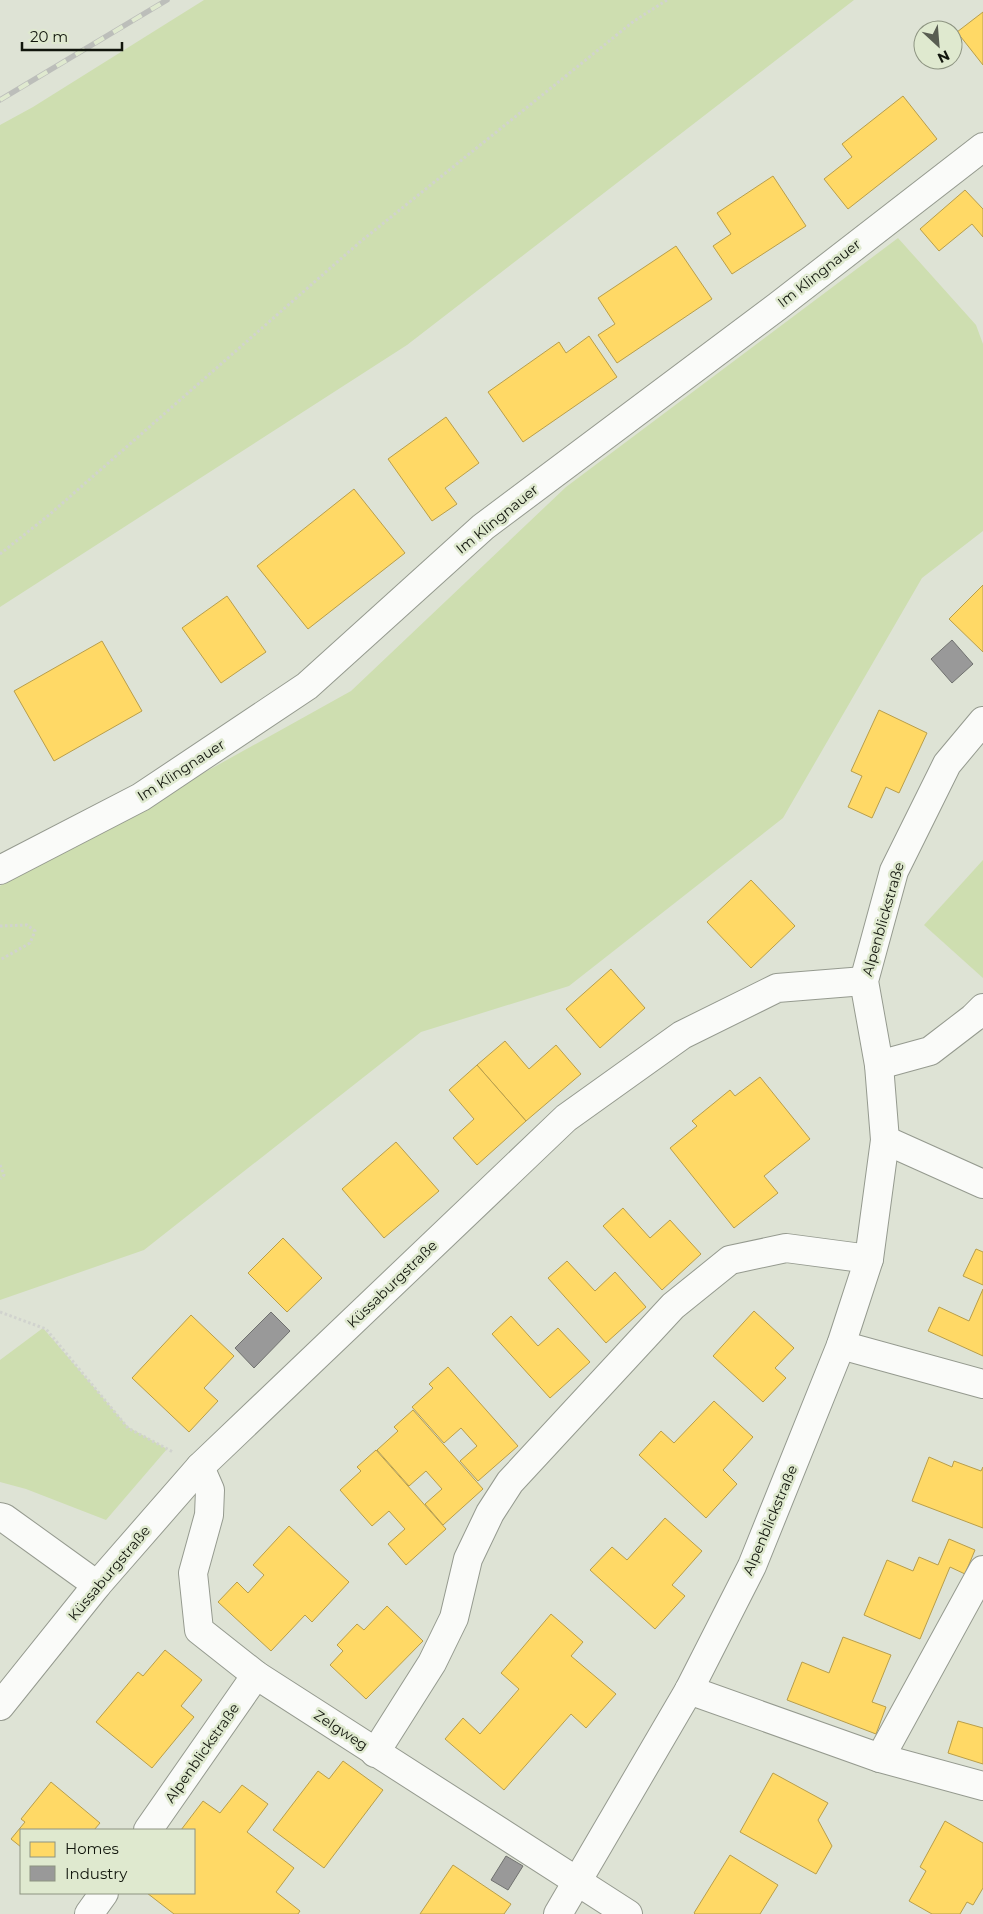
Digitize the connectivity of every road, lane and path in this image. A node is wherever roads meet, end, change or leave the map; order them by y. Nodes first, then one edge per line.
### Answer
1 (667, 0) edge
2 (983, 147) edge
3 (0, 554) edge
4 (983, 721) edge
5 (0, 870) edge
6 (0, 926) edge
7 (0, 960) edge
8 (864, 981) junction
9 (983, 1008) edge
10 (879, 1065) junction
11 (885, 1140) junction
12 (0, 1165) edge
13 (0, 1179) edge
14 (983, 1184) edge
15 (868, 1259) junction
16 (0, 1312) edge
17 (841, 1345) junction
18 (983, 1384) edge
19 (200, 1467) junction
20 (0, 1517) edge
21 (983, 1570) edge
22 (98, 1585) junction
23 (256, 1675) junction
24 (689, 1690) junction
25 (0, 1706) edge
26 (375, 1753) junction
27 (880, 1758) junction
28 (983, 1786) edge
29 (149, 1829) edge
30 (576, 1881) junction
31 (103, 1894) edge
32 (89, 1914) edge
33 (558, 1914) edge
34 (628, 1914) edge

1 - 3 path
2 - 5 street, Im Klingnauer
4 - 8 street, Alpenblickstraße
6 - 7 path
8 - 10 street, Alpenblickstraße
8 - 19 street, Küssaburgstraße
9 - 10 street
10 - 11 street, Alpenblickstraße
11 - 14 street
11 - 15 street, Alpenblickstraße
12 - 13 path
15 - 17 street, Alpenblickstraße
15 - 26 street
16 - 19 path
17 - 18 street
17 - 24 street, Alpenblickstraße
19 - 22 street, Küssaburgstraße
19 - 23 street, Zelgweg
20 - 22 street
21 - 27 street
22 - 25 street, Küssaburgstraße
23 - 26 street, Zelgweg
23 - 29 street, Alpenblickstraße
24 - 27 street
24 - 30 street, Alpenblickstraße
26 - 30 street, Zelgweg
27 - 28 street
30 - 33 street, Alpenblickstraße
30 - 34 street, Zelgweg
31 - 32 street

